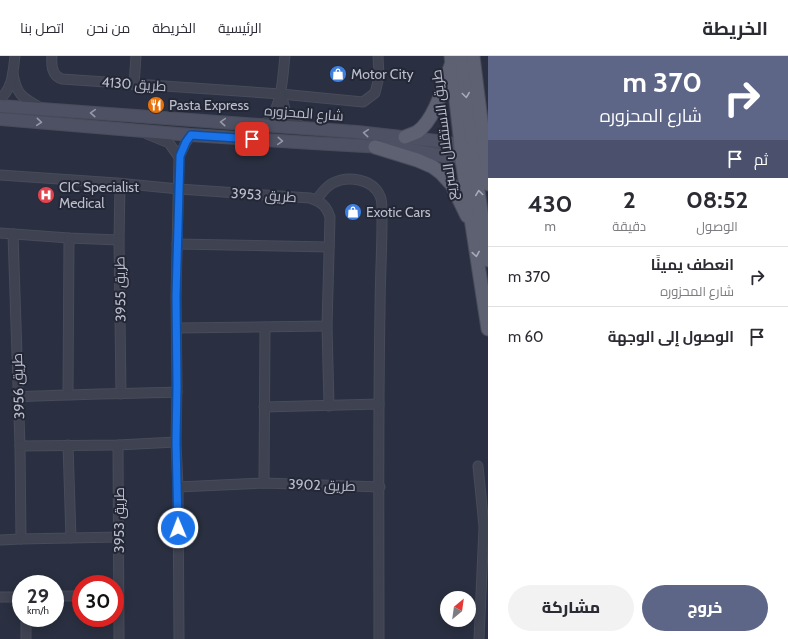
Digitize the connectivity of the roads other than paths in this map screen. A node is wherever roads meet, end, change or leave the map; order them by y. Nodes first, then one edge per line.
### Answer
1 (15, 56) edge
2 (52, 56) edge
3 (136, 56) edge
4 (285, 56) edge
5 (378, 56) edge
6 (473, 56) edge
7 (455, 58) edge
8 (13, 73) junction
9 (134, 84) junction
10 (477, 91) junction
11 (281, 94) junction
12 (0, 99) edge
13 (0, 106) edge
14 (42, 109) junction
15 (488, 114) edge
16 (0, 119) edge
17 (264, 125) junction
18 (304, 128) junction
19 (137, 130) junction
20 (191, 135) junction
21 (405, 137) junction
22 (460, 145) junction
23 (375, 147) junction
24 (180, 156) junction
25 (480, 158) edge
26 (0, 175) edge
27 (120, 184) junction
28 (488, 184) edge
29 (179, 189) junction
30 (316, 200) junction
31 (472, 226) junction
32 (0, 233) edge
33 (13, 234) junction
34 (69, 238) junction
35 (119, 240) junction
36 (177, 244) junction
37 (329, 247) junction
38 (488, 260) edge
39 (327, 326) junction
40 (265, 327) junction
41 (177, 328) junction
42 (488, 329) edge
43 (177, 392) junction
44 (68, 394) junction
45 (121, 394) junction
46 (18, 397) junction
47 (379, 404) junction
48 (328, 406) junction
49 (264, 407) junction
50 (176, 442) junction
51 (68, 445) junction
52 (118, 445) junction
53 (20, 446) junction
54 (478, 466) dead end
55 (264, 484) junction
56 (178, 487) junction
57 (380, 487) junction
58 (119, 537) junction
59 (71, 538) junction
60 (21, 539) junction
61 (0, 540) edge
62 (118, 575) edge
63 (0, 597) edge
64 (12, 597) edge
65 (26, 627) edge
66 (118, 627) edge
67 (26, 639) edge
68 (119, 639) edge
69 (179, 639) edge
70 (379, 639) edge
71 (479, 639) edge

1 - 8 street
2 - 9 street, طريق 4130
3 - 9 street
4 - 11 street
5 - 11 street, طريق 4130
6 - 10 main road, طريق الاستقلال السريع
7 - 21 main road
7 - 22 main road, طريق الاستقلال السريع
7 -> 25 main road
8 - 12 street
8 - 14 street
9 - 11 street, طريق 4130
10 - 15 main road
10 - 25 main road, طريق الاستقلال السريع
11 - 17 street
11 - 18 street
13 - 14 main road, شارع المحزوره
17 -> 14 main road, شارع المحزوره
16 -> 19 main road, شارع المحزوره
17 - 18 main road, شارع المحزوره
21 -> 18 main road, شارع المحزوره
19 - 20 main road, شارع المحزوره
19 - 24 street
20 -> 23 main road, شارع المحزوره
20 - 24 street
21 - 22 main road, شارع المحزوره
22 - 25 main road, طريق الاستقلال السريع
23 - 25 main road, شارع المحزوره
23 - 31 main road
24 - 29 street
25 - 28 main road, طريق الاستقلال السريع
25 - 31 main road, طريق الاستقلال السريع
38 -> 25 main road
26 - 27 street, طريق 3953
27 - 29 street, طريق 3953
27 - 35 street, طريق 3955
29 - 30 street, طريق 3953
29 - 36 street
30 - 37 street, طريق 3953
30 - 47 street
31 -> 42 main road, طريق الاستقلال السريع
32 - 33 street
33 - 34 street
33 - 46 street, طريق 3956
34 - 35 street
34 - 44 street
35 - 45 street, طريق 3955
36 - 37 street
36 - 41 street
37 - 39 street, طريق 3953
39 - 40 street
39 - 48 street, طريق 3953
40 - 41 street
40 - 49 street
41 - 43 street
43 - 45 street
43 - 50 street
44 - 45 street
44 - 46 street
46 - 53 street, طريق 3956
47 - 48 street
47 - 57 street
48 - 49 street
49 - 55 street
50 - 52 street
50 - 56 street
51 - 52 street
51 - 53 street
51 - 59 street
52 - 58 street, طريق 3953
53 - 60 street, طريق 3956
54 - 71 street
55 - 56 street, طريق 3902
55 - 57 street, طريق 3902
56 - 69 street
57 - 70 street
58 - 59 street
58 - 62 street, طريق 3953
59 - 60 street
60 - 61 street
63 - 64 street
65 - 67 street
66 - 68 street, طريق 3953

